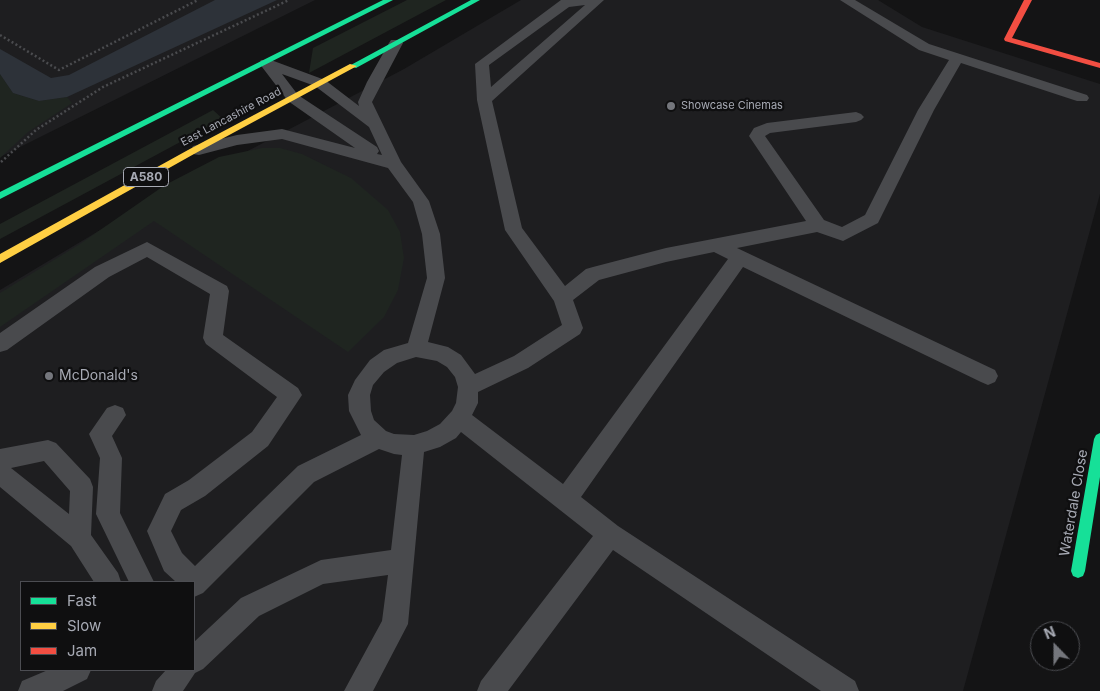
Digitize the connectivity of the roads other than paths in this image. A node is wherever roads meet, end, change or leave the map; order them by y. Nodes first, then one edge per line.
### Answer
1 (390, 0) edge
2 (476, 0) edge
3 (597, 0) edge
4 (846, 0) edge
5 (1028, 0) edge
6 (396, 43) junction
7 (957, 58) junction
8 (266, 63) junction
9 (1100, 66) edge
10 (320, 83) junction
11 (293, 98) junction
12 (1082, 98) dead end
13 (484, 100) junction
14 (856, 117) dead end
15 (376, 126) junction
16 (191, 152) junction
17 (394, 164) junction
18 (0, 196) edge
19 (818, 225) junction
20 (717, 246) junction
21 (740, 257) junction
22 (0, 259) edge
23 (562, 298) junction
24 (0, 344) edge
25 (416, 349) junction
26 (988, 376) dead end
27 (468, 387) junction
28 (115, 415) dead end
29 (460, 418) junction
30 (378, 438) junction
31 (1100, 439) edge
32 (414, 445) junction
33 (0, 460) edge
34 (0, 473) edge
35 (565, 501) junction
36 (610, 534) junction
37 (80, 538) junction
38 (401, 561) junction
39 (1078, 571) dead end
40 (108, 581) edge
41 (142, 581) edge
42 (192, 581) edge
43 (195, 582) edge
44 (195, 659) edge
45 (76, 671) edge
46 (182, 671) edge
47 (32, 691) edge
48 (166, 691) edge
49 (358, 691) edge
50 (492, 691) edge
51 (845, 691) edge

1 - 8 main road
2 - 6 main road, East Lancashire Road / A580
3 - 13 lane
3 - 13 lane
4 - 7 lane
5 - 9 main road
6 - 10 main road, East Lancashire Road / A580
6 - 15 lane
7 - 12 lane
7 - 19 lane
8 - 10 lane
8 - 11 lane
8 - 18 main road
10 - 11 main road, East Lancashire Road / A580
10 - 15 lane
11 - 16 main road, East Lancashire Road / A580
11 - 17 lane
13 - 23 lane
14 - 19 lane
15 - 17 lane
16 - 17 lane
16 - 22 main road, East Lancashire Road / A580
17 - 25 lane
19 - 20 lane
20 - 21 lane
20 - 23 lane
21 - 26 lane
21 - 35 lane
23 - 27 lane
24 - 42 lane
25 - 27 lane
25 - 30 lane
27 - 29 lane
28 - 41 lane
29 - 32 lane
29 - 35 lane
30 - 32 lane
30 - 43 lane
31 - 39 main road, Waterdale Close
32 - 38 lane
33 - 37 lane
34 - 37 lane
35 - 36 lane
36 - 50 lane
36 - 51 lane
37 - 40 lane
38 - 44 lane
38 - 49 lane
45 - 47 lane
46 - 48 lane

